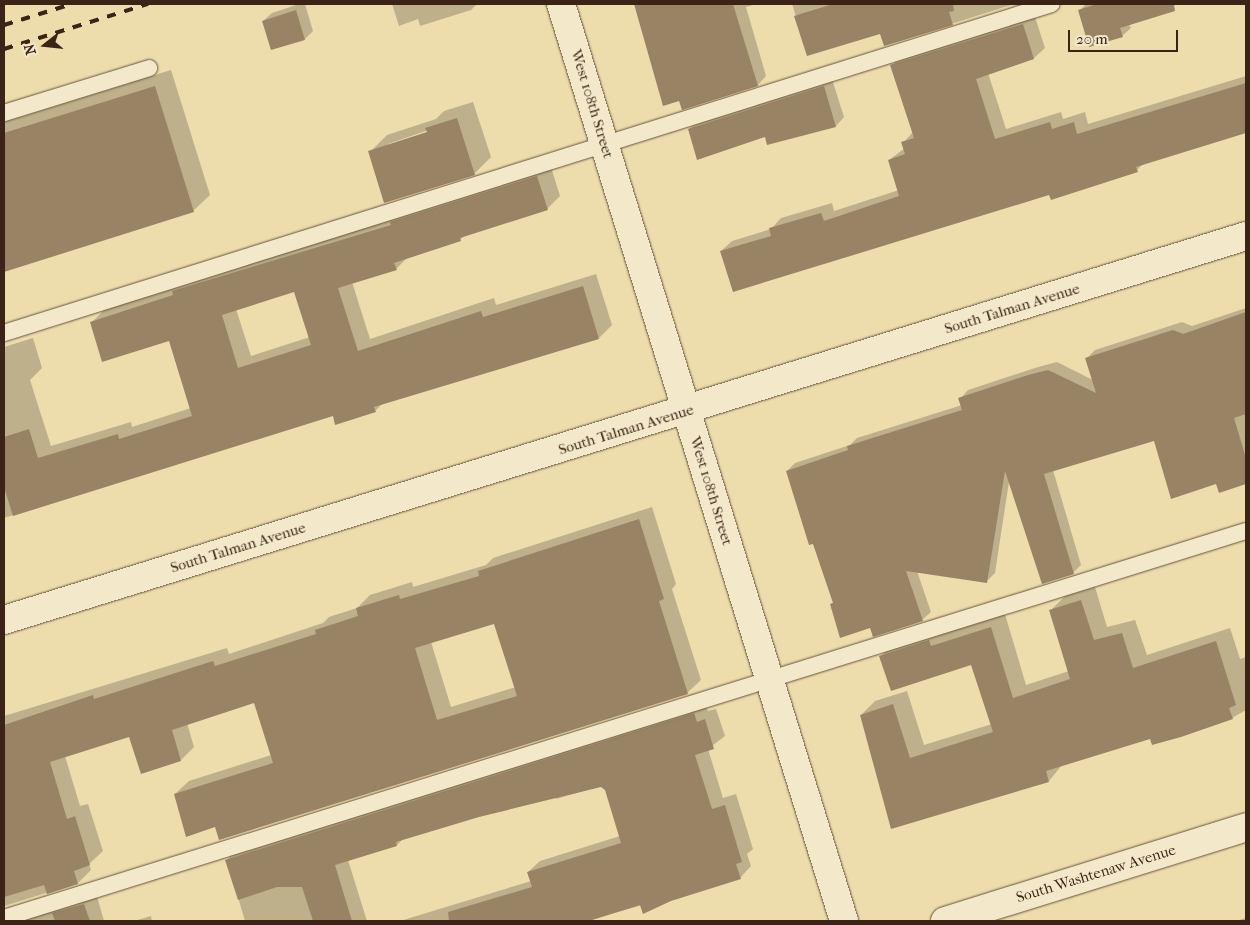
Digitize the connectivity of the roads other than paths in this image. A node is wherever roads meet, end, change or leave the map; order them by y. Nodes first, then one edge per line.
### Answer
1 (561, 4) edge
2 (1052, 4) edge
3 (149, 68) dead end
4 (4, 113) edge
5 (604, 145) junction
6 (1246, 236) edge
7 (4, 333) edge
8 (686, 411) junction
9 (1246, 531) edge
10 (4, 620) edge
11 (769, 680) junction
12 (1246, 827) edge
13 (4, 918) edge
14 (844, 921) edge
15 (945, 921) edge

1 - 5 street, West 108th Street
2 - 5 lane
3 - 4 lane
5 - 7 lane
5 - 8 street, West 108th Street
6 - 8 street, South Talman Avenue
8 - 10 street, South Talman Avenue
8 - 11 street, West 108th Street
9 - 11 lane
11 - 13 lane
11 - 14 street, West 108th Street
12 - 15 street, South Washtenaw Avenue

